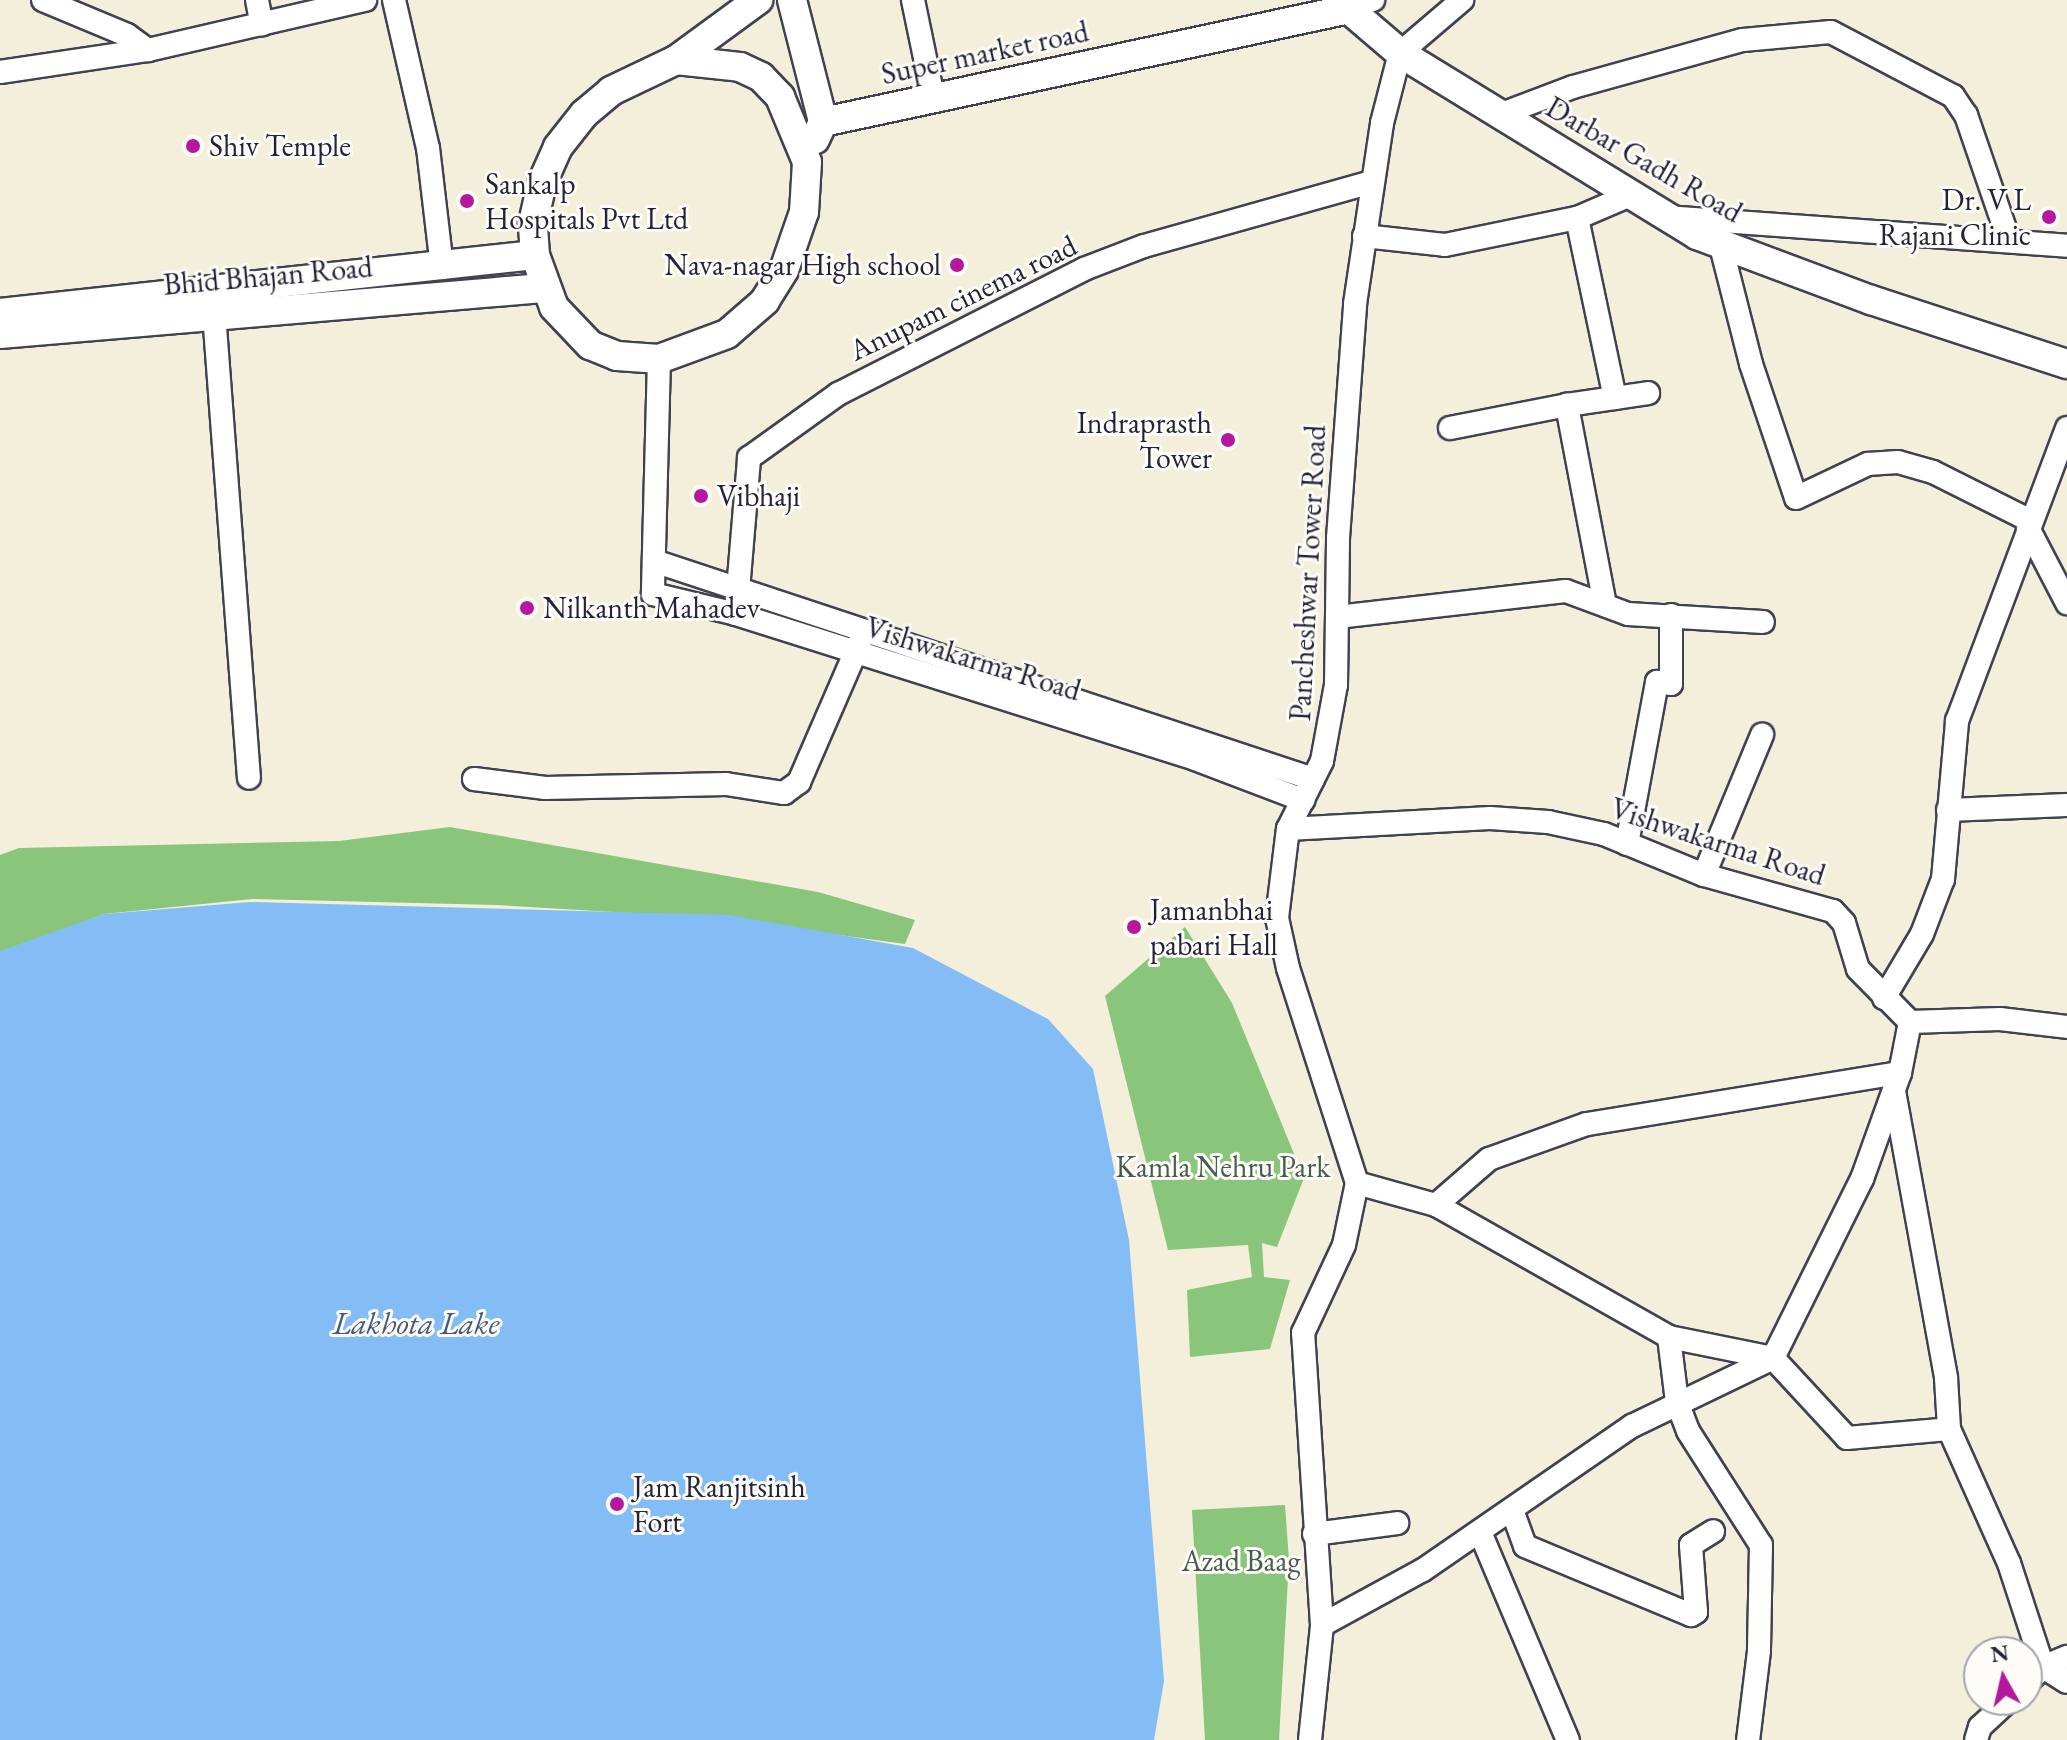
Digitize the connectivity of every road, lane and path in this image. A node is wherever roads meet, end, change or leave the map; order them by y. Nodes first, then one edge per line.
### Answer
1 (43, 0) edge
2 (257, 0) edge
3 (394, 0) edge
4 (758, 0) edge
5 (792, 0) edge
6 (913, 0) edge
7 (1462, 0) edge
8 (354, 1) edge
9 (1353, 3) edge
10 (1273, 12) edge
11 (262, 25) junction
12 (148, 50) junction
13 (1400, 53) junction
14 (676, 60) junction
15 (0, 72) edge
16 (934, 101) junction
17 (1499, 115) junction
18 (823, 122) junction
19 (807, 162) junction
20 (1371, 182) junction
21 (1628, 196) junction
22 (1662, 217) junction
23 (1577, 218) junction
24 (1364, 236) junction
25 (2008, 238) junction
26 (1721, 246) junction
27 (2067, 246) edge
28 (535, 255) junction
29 (442, 268) junction
30 (543, 288) junction
31 (214, 302) junction
32 (0, 313) edge
33 (0, 334) edge
34 (659, 359) junction
35 (2067, 364) edge
36 (1648, 393) dead end
37 (1615, 398) junction
38 (1567, 405) junction
39 (1450, 428) dead end
40 (2067, 428) edge
41 (2029, 525) junction
42 (657, 562) junction
43 (739, 591) junction
44 (2067, 603) edge
45 (1605, 605) junction
46 (736, 614) junction
47 (1671, 615) junction
48 (1337, 617) junction
49 (1763, 622) dead end
50 (860, 643) junction
51 (1762, 735) dead end
52 (249, 778) dead end
53 (474, 779) dead end
54 (1313, 779) junction
55 (1303, 800) junction
56 (2067, 805) edge
57 (1948, 810) junction
58 (1288, 829) junction
59 (1627, 844) junction
60 (1704, 875) junction
61 (1884, 998) junction
62 (1910, 1022) junction
63 (2067, 1027) edge
64 (1897, 1081) junction
65 (1357, 1183) junction
66 (1436, 1205) junction
67 (1669, 1337) junction
68 (1773, 1358) junction
69 (1677, 1402) junction
70 (1949, 1429) junction
71 (1512, 1510) junction
72 (1397, 1523) dead end
73 (1713, 1531) dead end
74 (1480, 1532) junction
75 (1314, 1534) junction
76 (1322, 1625) junction
77 (2026, 1636) edge
78 (2067, 1657) edge
79 (2043, 1670) edge
80 (2043, 1677) edge
81 (2067, 1682) edge
82 (1992, 1716) edge
83 (1310, 1740) edge
84 (1568, 1740) edge
85 (1748, 1740) edge
86 (1976, 1740) edge

1 - 12 street
2 - 11 street
3 - 29 street
4 - 14 main road
5 - 18 main road
6 - 16 street
7 - 13 street
8 - 11 street
9 - 10 main road, Super market road
9 - 13 main road, Darbar Gadh Road
10 - 16 main road, Super market road
11 - 12 street
12 - 15 street
13 - 17 main road, Darbar Gadh Road
13 - 20 street, Pancheshwar Tower Road
14 - 19 main road
14 - 28 main road
16 - 18 main road, Super market road
17 - 21 main road, Darbar Gadh Road
17 - 25 street
18 - 19 main road
19 - 34 main road
20 - 24 street, Pancheshwar Tower Road
20 - 43 street, Anupam cinema road
21 - 22 main road, Darbar Gadh Road
21 - 23 street
22 - 25 street
22 - 26 main road, Darbar Gadh Road
23 - 24 street
23 - 37 street
24 - 48 street, Pancheshwar Tower Road
25 - 27 street
26 - 35 main road, Darbar Gadh Road
26 - 41 street
28 - 29 main road, Bhid Bhajan Road
28 - 30 main road
29 - 31 main road, Bhid Bhajan Road
30 - 31 main road, Bhid Bhajan Road
30 - 34 main road
31 - 32 main road, Bhid Bhajan Road
31 - 33 main road, Bhid Bhajan Road
31 - 52 street
34 - 42 street, Vishwakarma Road
36 - 37 street
37 - 38 street
38 - 39 street
38 - 45 street
40 - 41 street
41 - 44 street
41 - 57 street
42 - 43 street, Vishwakarma Road
42 - 46 street, Vishwakarma Road
43 - 46 street, Anupam cinema road
43 - 50 street, Vishwakarma Road
45 - 47 street
45 - 48 street
46 - 50 street, Vishwakarma Road
47 - 49 street
47 - 59 street
48 - 54 street, Pancheshwar Tower Road
50 - 53 street
50 - 54 street, Vishwakarma Road
50 - 55 street, Vishwakarma Road
51 - 60 street
54 - 55 street, Pancheshwar Tower Road
55 - 58 street, Pancheshwar Tower Road
56 - 57 street
57 - 61 street
58 - 59 street, Vishwakarma Road
58 - 65 street, Pancheshwar Tower Road
59 - 60 street, Vishwakarma Road
60 - 61 street, Vishwakarma Road
61 - 62 street, Vishwakarma Road
62 - 63 street
62 - 64 street
64 - 66 street
64 - 68 street
64 - 70 street
65 - 66 street
65 - 75 street, Pancheshwar Tower Road
66 - 67 street
67 - 68 street
67 - 69 street
68 - 69 street
68 - 70 street
69 - 71 street
69 - 85 street
70 - 77 street
71 - 73 street
71 - 74 street
72 - 75 street
74 - 76 street
74 - 84 street
75 - 76 street, Pancheshwar Tower Road
76 - 83 street, Pancheshwar Tower Road
78 - 79 street
80 - 81 street
82 - 86 street

